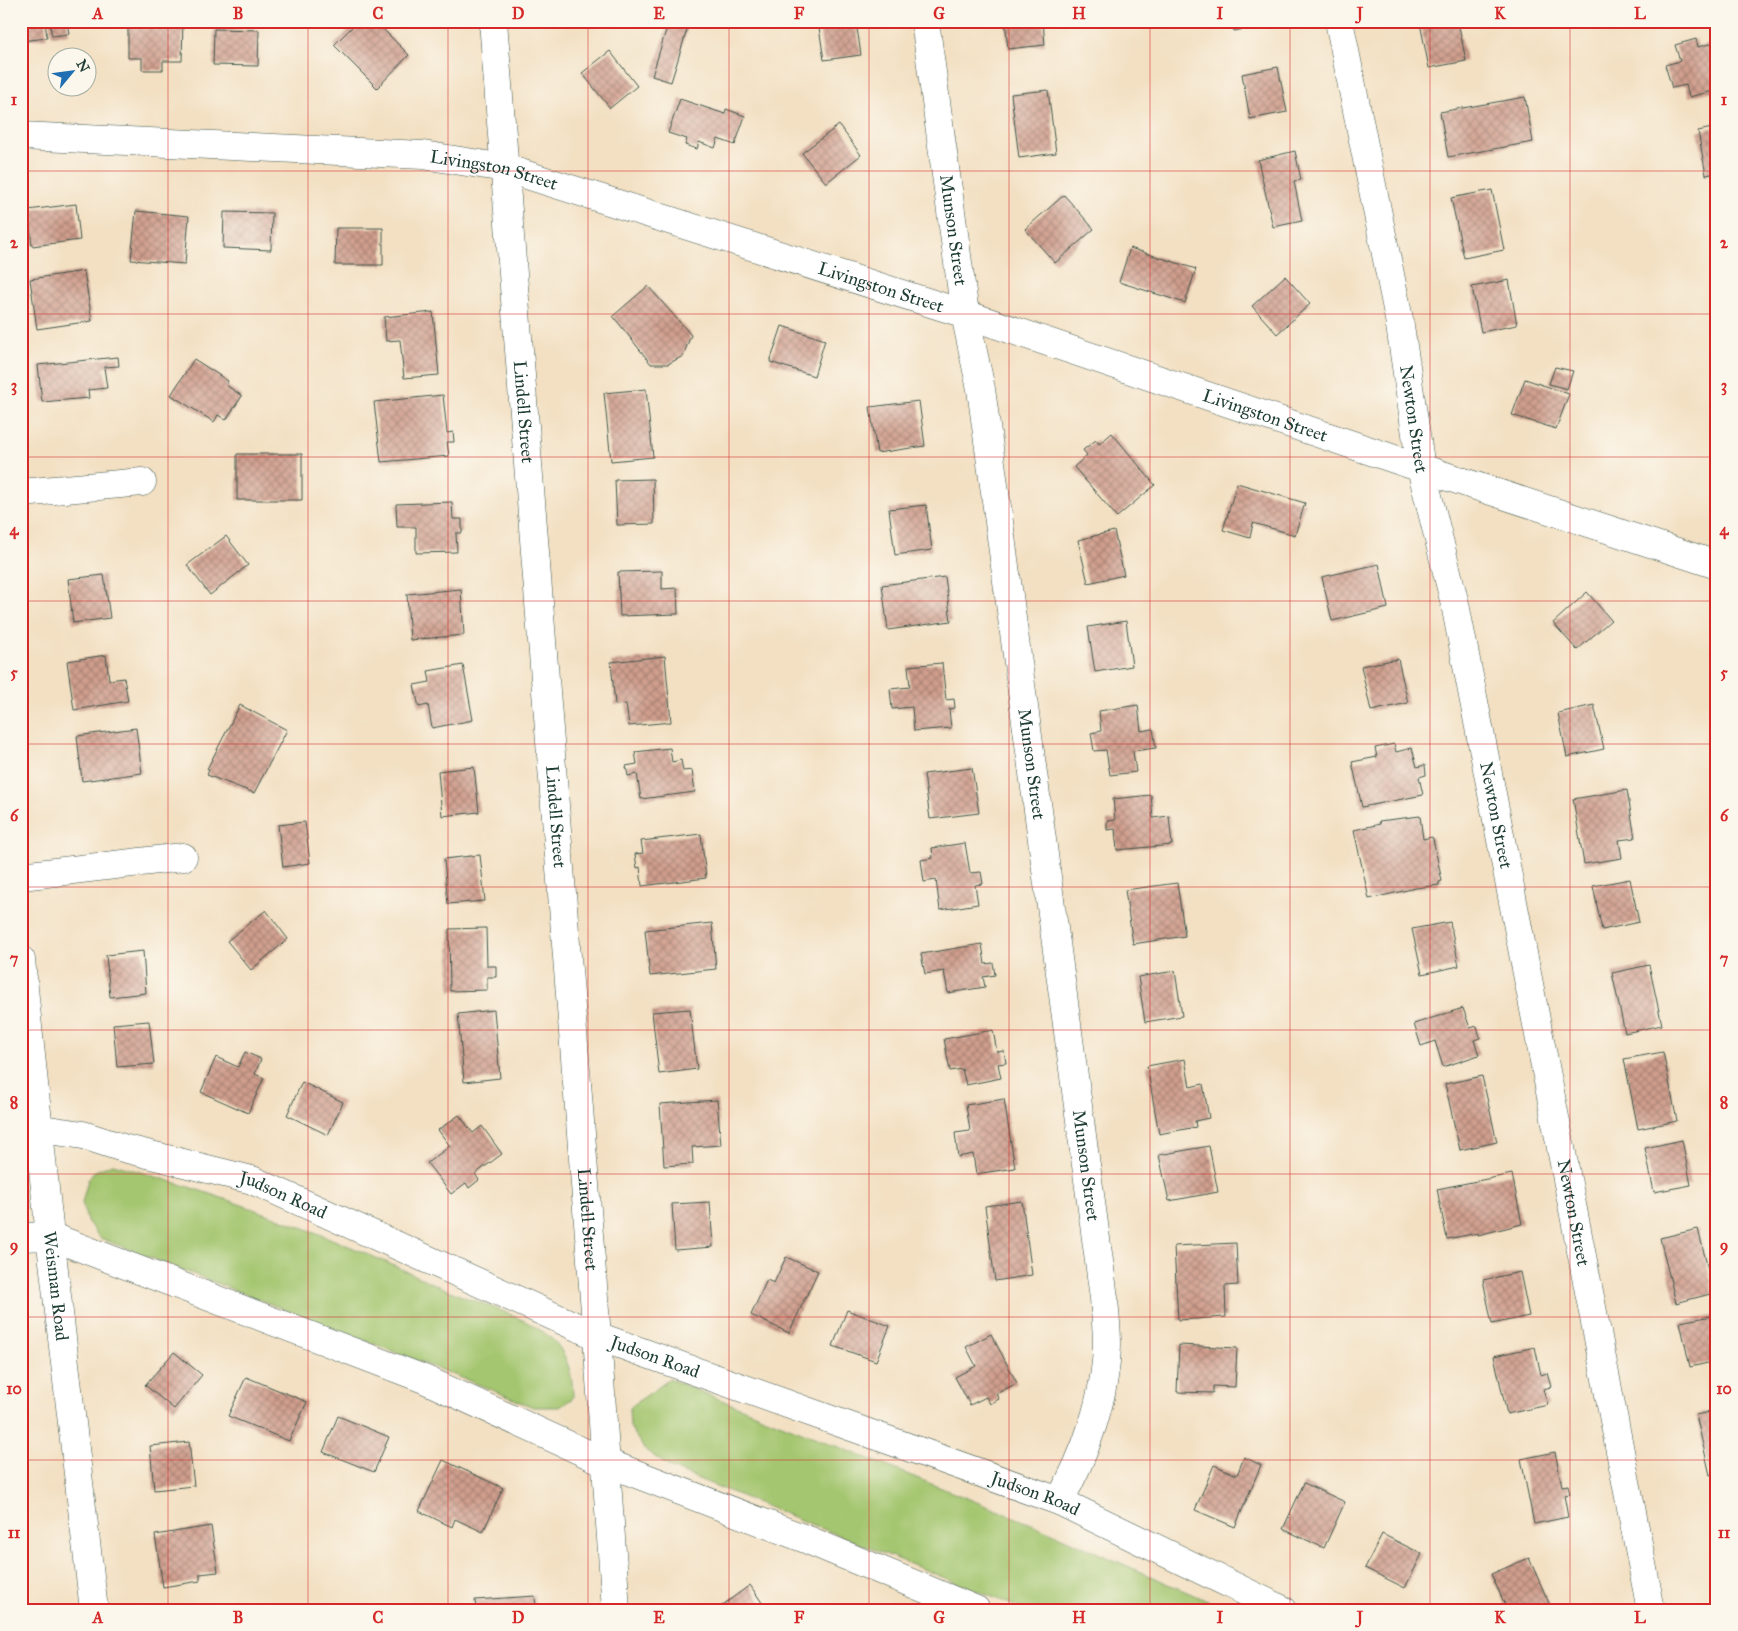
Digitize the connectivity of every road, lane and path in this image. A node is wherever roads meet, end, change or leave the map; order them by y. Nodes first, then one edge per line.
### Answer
1 (493, 21) edge
2 (925, 21) edge
3 (1339, 21) edge
4 (21, 136) edge
5 (505, 168) junction
6 (965, 314) junction
7 (1420, 468) junction
8 (142, 482) dead end
9 (21, 493) edge
10 (1717, 565) edge
11 (183, 857) dead end
12 (21, 876) edge
13 (21, 960) edge
14 (30, 1127) edge
15 (50, 1236) junction
16 (21, 1237) edge
17 (597, 1336) junction
18 (606, 1462) junction
19 (1059, 1501) junction
20 (94, 1610) edge
21 (616, 1610) edge
22 (976, 1610) edge
23 (1283, 1610) edge
24 (1651, 1610) edge

1 - 5 street, Lindell Street
2 - 6 street, Munson Street
3 - 7 street, Newton Street
4 - 5 street, Livingston Street
5 - 6 street, Livingston Street
5 - 17 street, Lindell Street
6 - 7 street, Livingston Street
6 - 19 street, Munson Street
7 - 10 street, Livingston Street
7 - 24 street, Newton Street
8 - 9 street
11 - 12 street
13 - 14 street, Weisman Road
14 - 15 street, Weisman Road
14 - 17 street, Judson Road
15 - 16 street
15 - 18 street
15 - 20 street, Weisman Road
17 - 18 street, Lindell Street
17 - 19 street, Judson Road
18 - 21 street, Lindell Street
18 - 22 street
19 - 23 street, Judson Road

